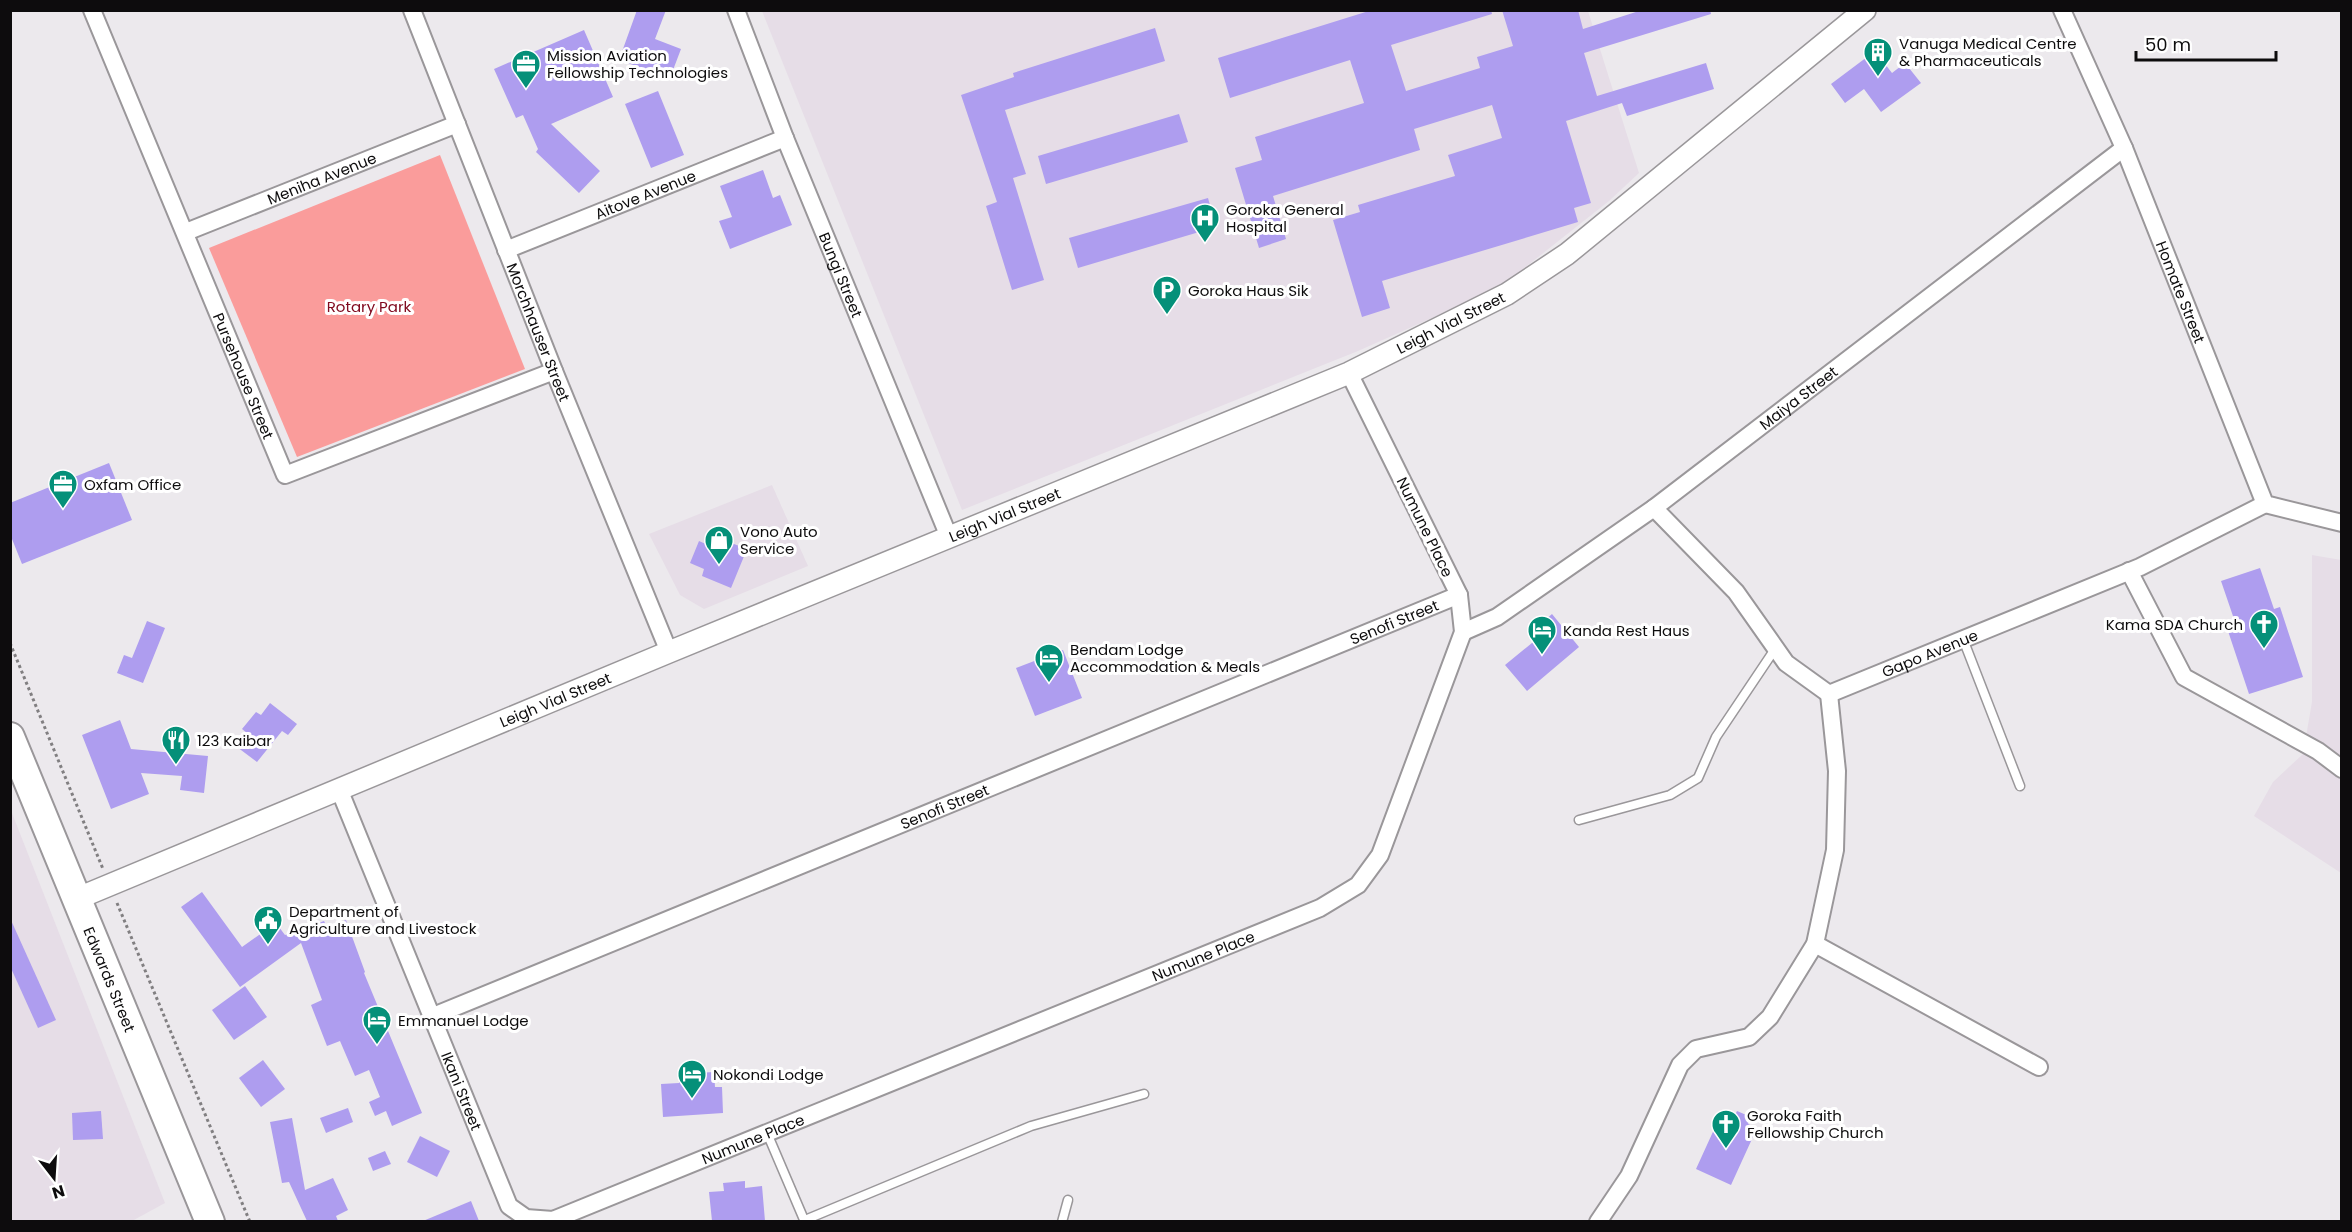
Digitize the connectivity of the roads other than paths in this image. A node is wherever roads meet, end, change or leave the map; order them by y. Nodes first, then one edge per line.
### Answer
1 (92, 10) edge
2 (412, 10) edge
3 (736, 10) edge
4 (1864, 10) edge
5 (2062, 10) edge
6 (457, 124) junction
7 (785, 138) junction
8 (2124, 148) junction
9 (186, 232) junction
10 (506, 250) junction
11 (554, 371) junction
12 (1349, 373) junction
13 (2265, 504) junction
14 (1654, 508) junction
15 (2342, 523) edge
16 (949, 537) junction
17 (2129, 571) junction
18 (1459, 595) junction
19 (1463, 632) junction
20 (1963, 639) junction
21 (1775, 649) junction
22 (669, 652) junction
23 (1829, 694) junction
24 (10, 736) edge
25 (2342, 769) edge
26 (2020, 786) dead end
27 (339, 789) junction
28 (1579, 820) dead end
29 (76, 899) junction
30 (1815, 944) junction
31 (431, 1017) junction
32 (2039, 1067) dead end
33 (1144, 1094) dead end
34 (767, 1133) junction
35 (1068, 1200) dead end
36 (526, 1218) joint
37 (210, 1221) edge
38 (805, 1221) edge
39 (1062, 1221) edge
40 (1598, 1221) edge

1 - 9 street, Pursehouse Street
2 - 6 street, Morchhauser Street
3 - 7 street, Bungi Street
4 - 12 street, Leigh Vial Street
5 - 8 street, Homate Street
6 - 9 street, Meniha Avenue
6 - 10 street, Morchhauser Street
7 - 10 street, Aitove Avenue
7 - 16 street, Bungi Street
8 - 13 street, Homate Street
8 - 14 street, Maiya Street
9 - 11 street, Pursehouse Street
10 - 11 street, Morchhauser Street
11 - 22 street, Morchhauser Street
12 - 16 street, Leigh Vial Street
12 - 18 street, Numune Place
13 - 15 street
13 - 17 street, Gapo Avenue
14 - 19 street, Maiya Street
14 - 21 street
16 - 22 street, Leigh Vial Street
17 - 20 street, Gapo Avenue
17 - 25 street
18 - 19 street, Numune Place
18 - 31 street, Senofi Street
19 - 34 street, Numune Place
20 - 23 street, Gapo Avenue
20 - 26 lane
21 - 23 street
21 - 28 lane
22 - 27 street, Leigh Vial Street
23 - 30 street
24 - 29 highway, Edwards Street
27 - 29 street, Leigh Vial Street
27 - 31 street, Ikani Street
29 - 37 highway, Edwards Street
30 - 32 street
30 - 40 street
31 - 36 street, Ikani Street
33 - 38 lane
34 - 36 street, Numune Place
34 - 38 lane
35 - 39 lane

